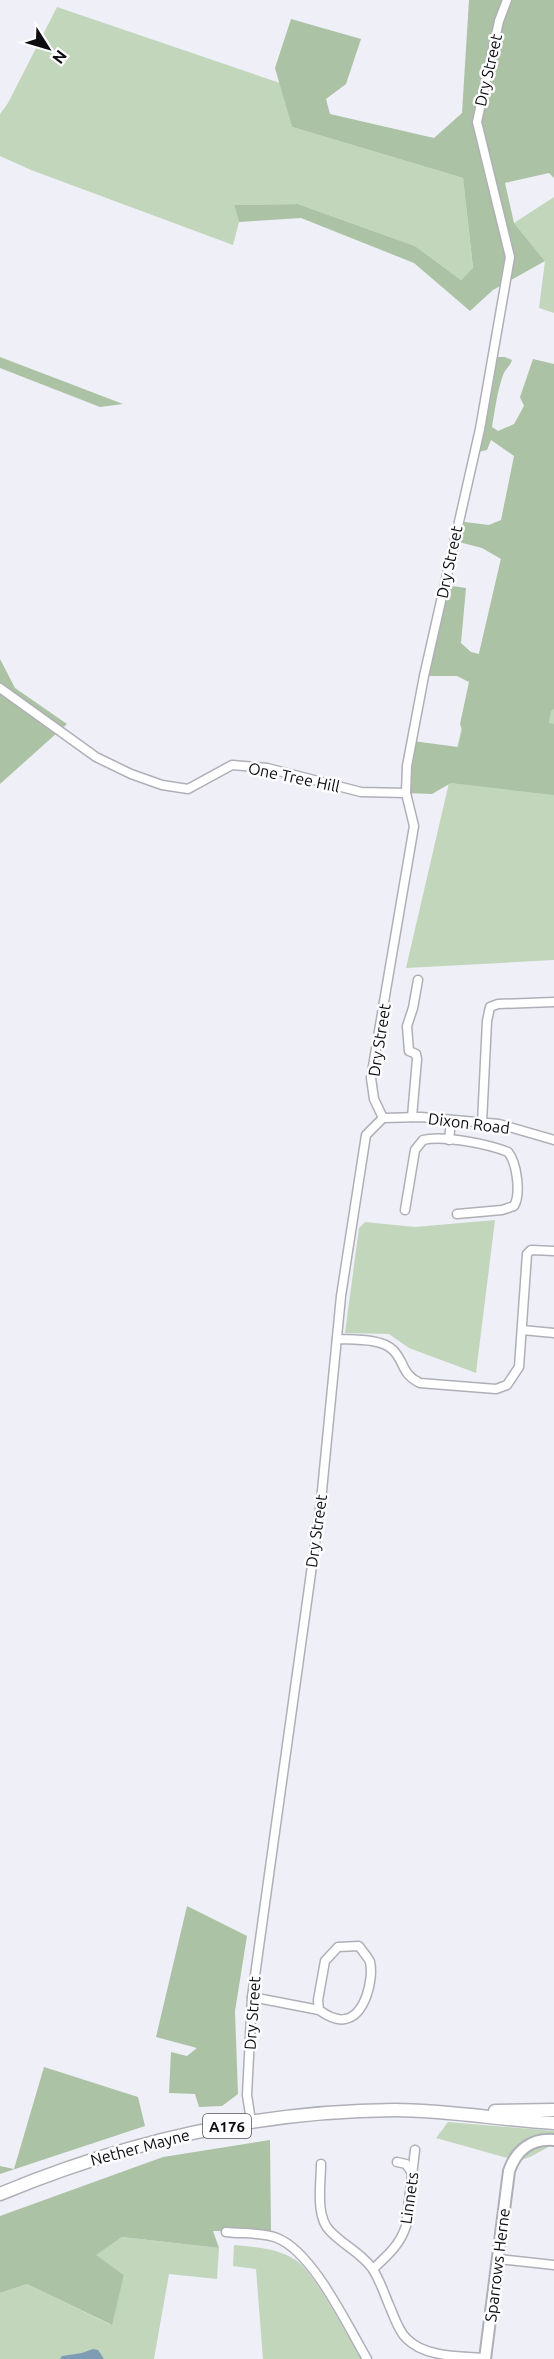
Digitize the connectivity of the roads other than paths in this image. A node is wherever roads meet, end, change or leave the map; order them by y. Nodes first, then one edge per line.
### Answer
1 (507, 0) edge
2 (0, 688) edge
3 (406, 793) junction
4 (418, 980) dead end
5 (554, 1002) edge
6 (412, 1117) junction
7 (383, 1118) junction
8 (451, 1120) junction
9 (482, 1123) junction
10 (449, 1140) junction
11 (554, 1140) edge
12 (405, 1210) dead end
13 (457, 1214) dead end
14 (554, 1251) edge
15 (522, 1330) junction
16 (554, 1333) edge
17 (337, 1339) junction
18 (252, 1997) junction
19 (319, 2010) junction
20 (554, 2110) edge
21 (464, 2113) junction
22 (251, 2121) junction
23 (554, 2123) edge
24 (554, 2140) edge
25 (415, 2151) dead end
26 (397, 2162) dead end
27 (321, 2164) dead end
28 (412, 2173) junction
29 (0, 2194) edge
30 (226, 2232) dead end
31 (499, 2259) junction
32 (554, 2265) edge
33 (373, 2269) junction
34 (367, 2359) edge
35 (485, 2359) edge

1 - 3 street, Dry Street
2 - 3 street, One Tree Hill
3 - 7 street, Dry Street
4 - 6 street
5 - 9 street
6 - 7 street, Dixon Road
6 - 8 street, Dixon Road
7 - 17 street, Dry Street
8 - 9 street, Dixon Road
8 - 10 street
9 - 11 street, Dixon Road
10 - 12 street
10 - 13 street
14 - 15 street
15 - 16 street
15 - 17 street
17 - 18 street, Dry Street
18 - 19 street
18 - 22 street, Dry Street
19 - 19 street
20 - 21 main road, Nether Mayne / A176
21 - 22 main road, Nether Mayne / A176
21 - 23 main road, Nether Mayne / A176
22 - 29 main road, Nether Mayne / A176
24 - 31 street, Sparrows Herne
25 - 28 street, Linnets
26 - 28 street
27 - 33 street
28 - 33 street, Linnets
30 - 34 street
31 - 32 street
31 - 35 street, Sparrows Herne
33 - 35 street

